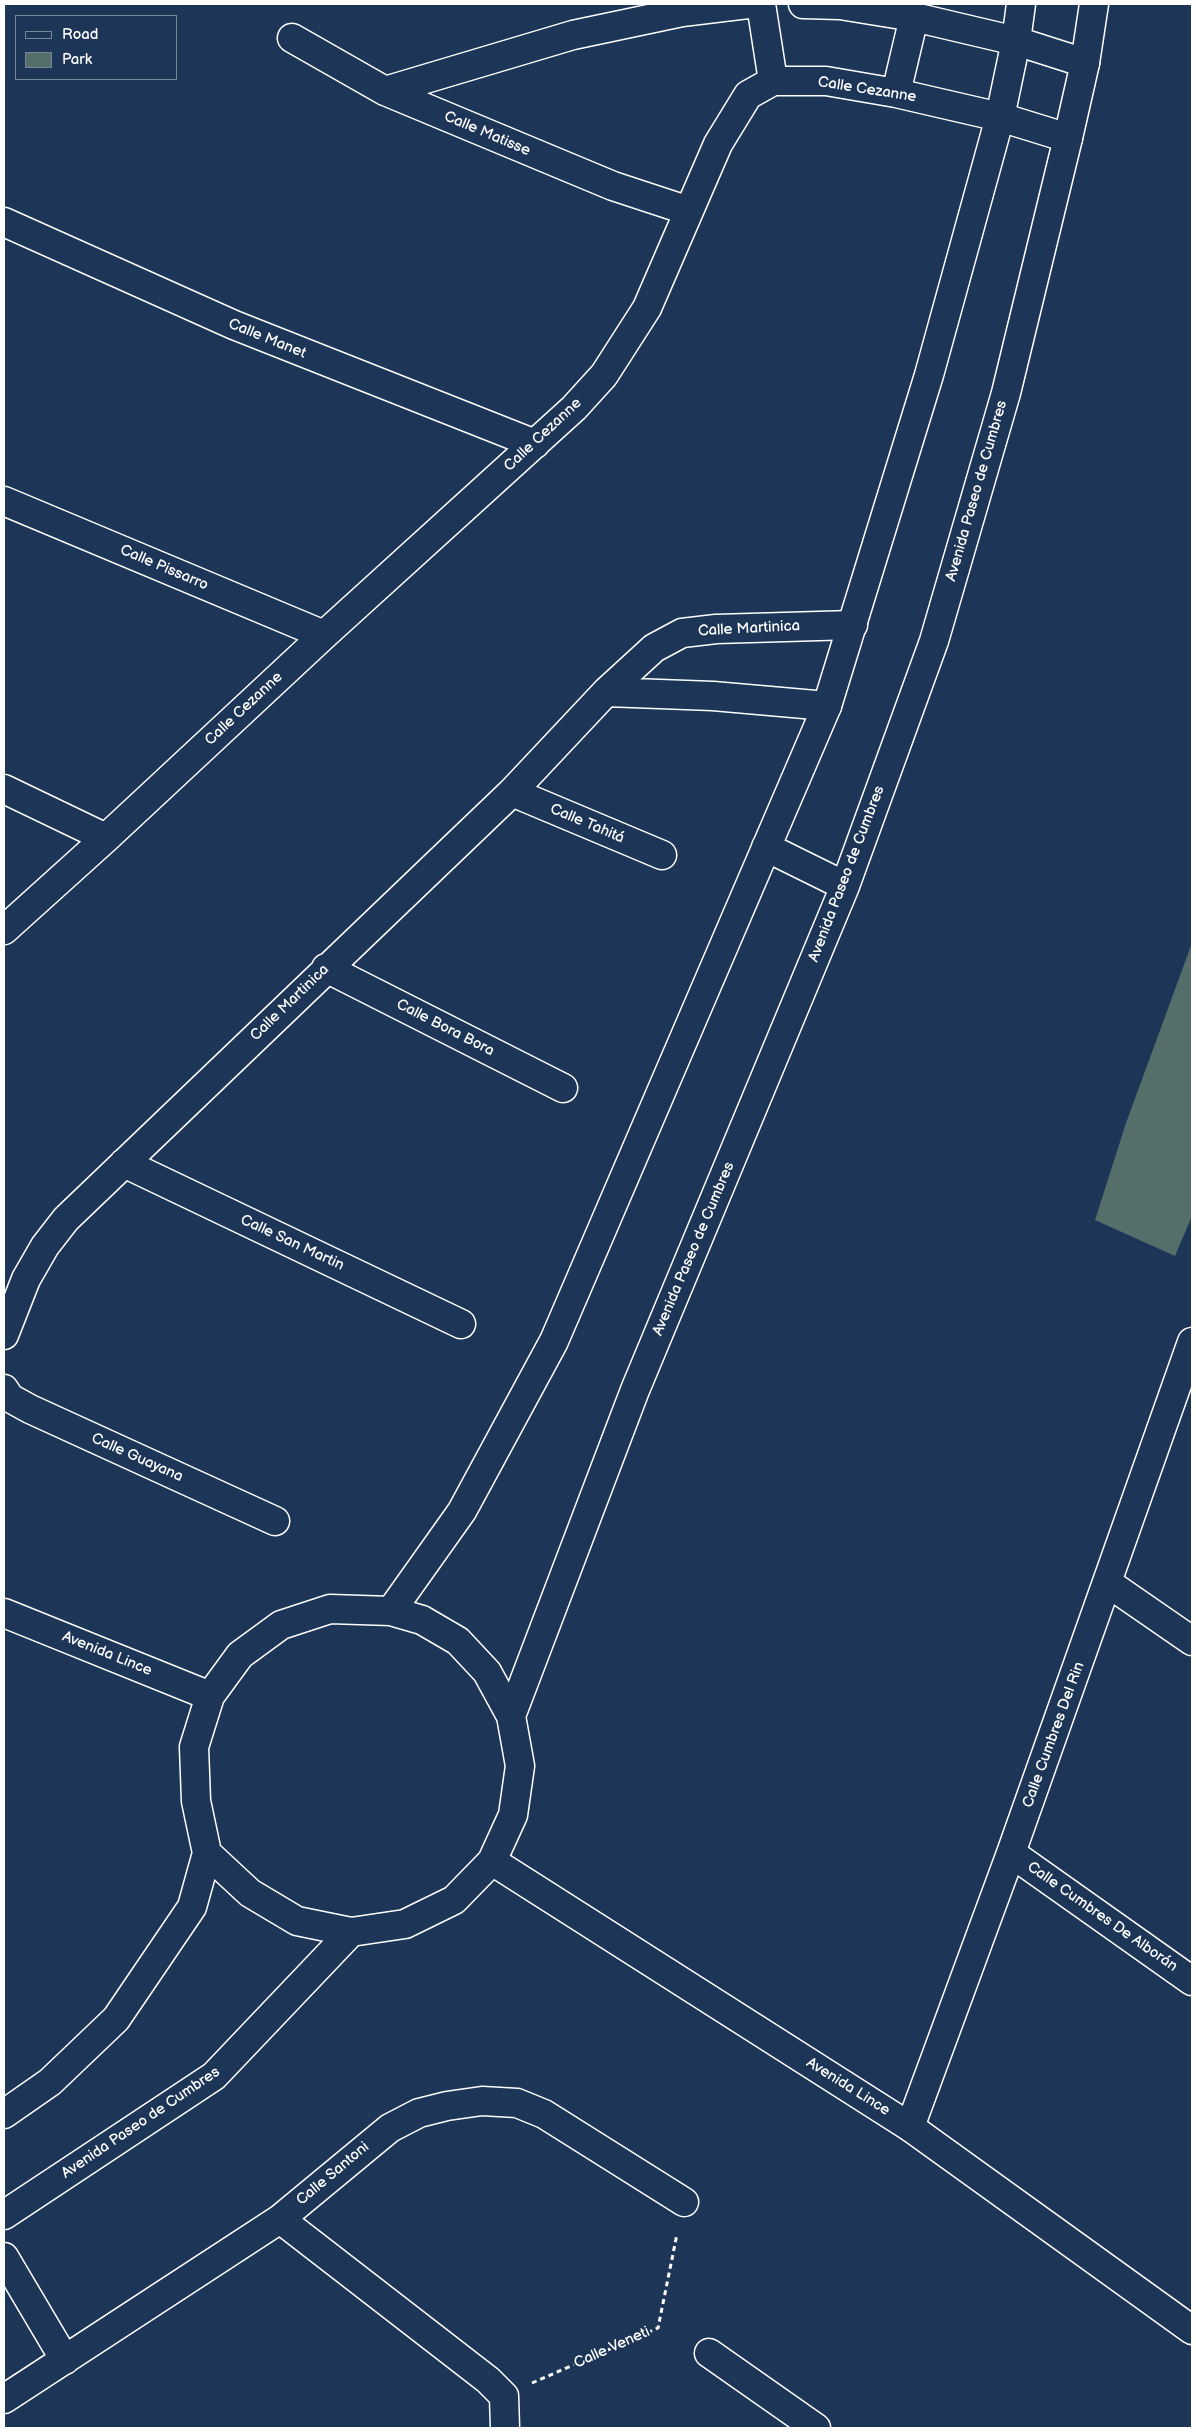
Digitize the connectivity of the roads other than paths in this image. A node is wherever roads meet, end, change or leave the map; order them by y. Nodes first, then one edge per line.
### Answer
1 (748, 4) edge
2 (761, 4) edge
3 (803, 4) edge
4 (1021, 4) edge
5 (1094, 4) edge
6 (914, 17) junction
7 (292, 38) dead end
8 (1016, 41) junction
9 (1085, 63) junction
10 (773, 81) junction
11 (385, 91) junction
12 (896, 93) junction
13 (1000, 117) junction
14 (1068, 138) junction
15 (689, 211) junction
16 (4, 222) edge
17 (535, 444) junction
18 (4, 501) edge
19 (853, 626) junction
20 (324, 635) junction
21 (606, 692) junction
22 (827, 706) junction
23 (4, 789) edge
24 (512, 792) junction
25 (106, 838) junction
26 (766, 847) junction
27 (662, 855) dead end
28 (845, 886) junction
29 (4, 930) edge
30 (326, 968) junction
31 (563, 1088) dead end
32 (124, 1163) junction
33 (461, 1324) dead end
34 (4, 1335) edge
35 (1192, 1342) edge
36 (4, 1389) edge
37 (275, 1521) dead end
38 (1108, 1584) junction
39 (391, 1611) junction
40 (4, 1613) edge
41 (1192, 1640) edge
42 (210, 1696) junction
43 (511, 1716) junction
44 (207, 1853) junction
45 (1011, 1853) junction
46 (492, 1860) junction
47 (351, 1932) junction
48 (1192, 1981) edge
49 (4, 2114) edge
50 (910, 2126) junction
51 (684, 2202) road end
52 (4, 2215) edge
53 (280, 2219) junction
54 (4, 2257) edge
55 (1192, 2330) edge
56 (709, 2353) dead end
57 (65, 2360) junction
58 (4, 2400) edge
59 (505, 2428) edge
60 (816, 2428) edge

1 - 11 street
2 - 10 street
3 - 6 street
4 - 8 street
5 - 9 street, Avenida Paseo de Cumbres
6 - 8 street
6 - 12 street
7 - 11 street, Calle Matisse
8 - 9 street
8 - 13 street
9 - 14 street, Avenida Paseo de Cumbres
10 - 12 street, Calle Cezanne
10 - 15 street, Calle Cezanne
11 - 15 street, Calle Matisse
12 - 13 street, Calle Cezanne
13 - 14 street, Calle Cezanne
13 - 19 street
14 - 28 street, Avenida Paseo de Cumbres
15 - 17 street, Calle Cezanne
16 - 17 street, Calle Manet
17 - 20 street, Calle Cezanne
18 - 20 street, Calle Pissarro
19 - 21 street, Calle Martinica
19 - 22 street
20 - 25 street, Calle Cezanne
21 - 22 street
21 - 24 street, Calle Martinica
22 - 26 street
23 - 25 street
24 - 27 street, Calle Tahitá
24 - 30 street, Calle Martinica
25 - 29 street, Calle Cezanne
26 - 28 street
26 - 39 street
28 - 43 street, Avenida Paseo de Cumbres
30 - 31 street, Calle Bora Bora
30 - 32 street, Calle Martinica
32 - 33 street, Calle San Martin
32 - 34 street, Calle Martinica
35 - 38 street, Calle Cumbres Del Rin
36 - 37 street, Calle Guayana
38 - 41 street
38 - 45 street, Calle Cumbres Del Rin
39 - 42 street
39 - 43 street
40 - 42 street, Avenida Lince
42 - 44 street
43 - 46 street
44 - 47 street
44 - 49 street
45 - 48 street, Calle Cumbres De Alborán
45 - 50 street, Calle Cumbres Del Rin
46 - 47 street
46 - 50 street, Avenida Lince
47 - 52 street, Avenida Paseo de Cumbres
50 - 55 street, Avenida Lince
51 - 53 street, Calle Santoni
53 - 57 street, Calle Santoni
53 - 59 street
54 - 57 street
56 - 60 street
57 - 58 street, Calle Santoni

